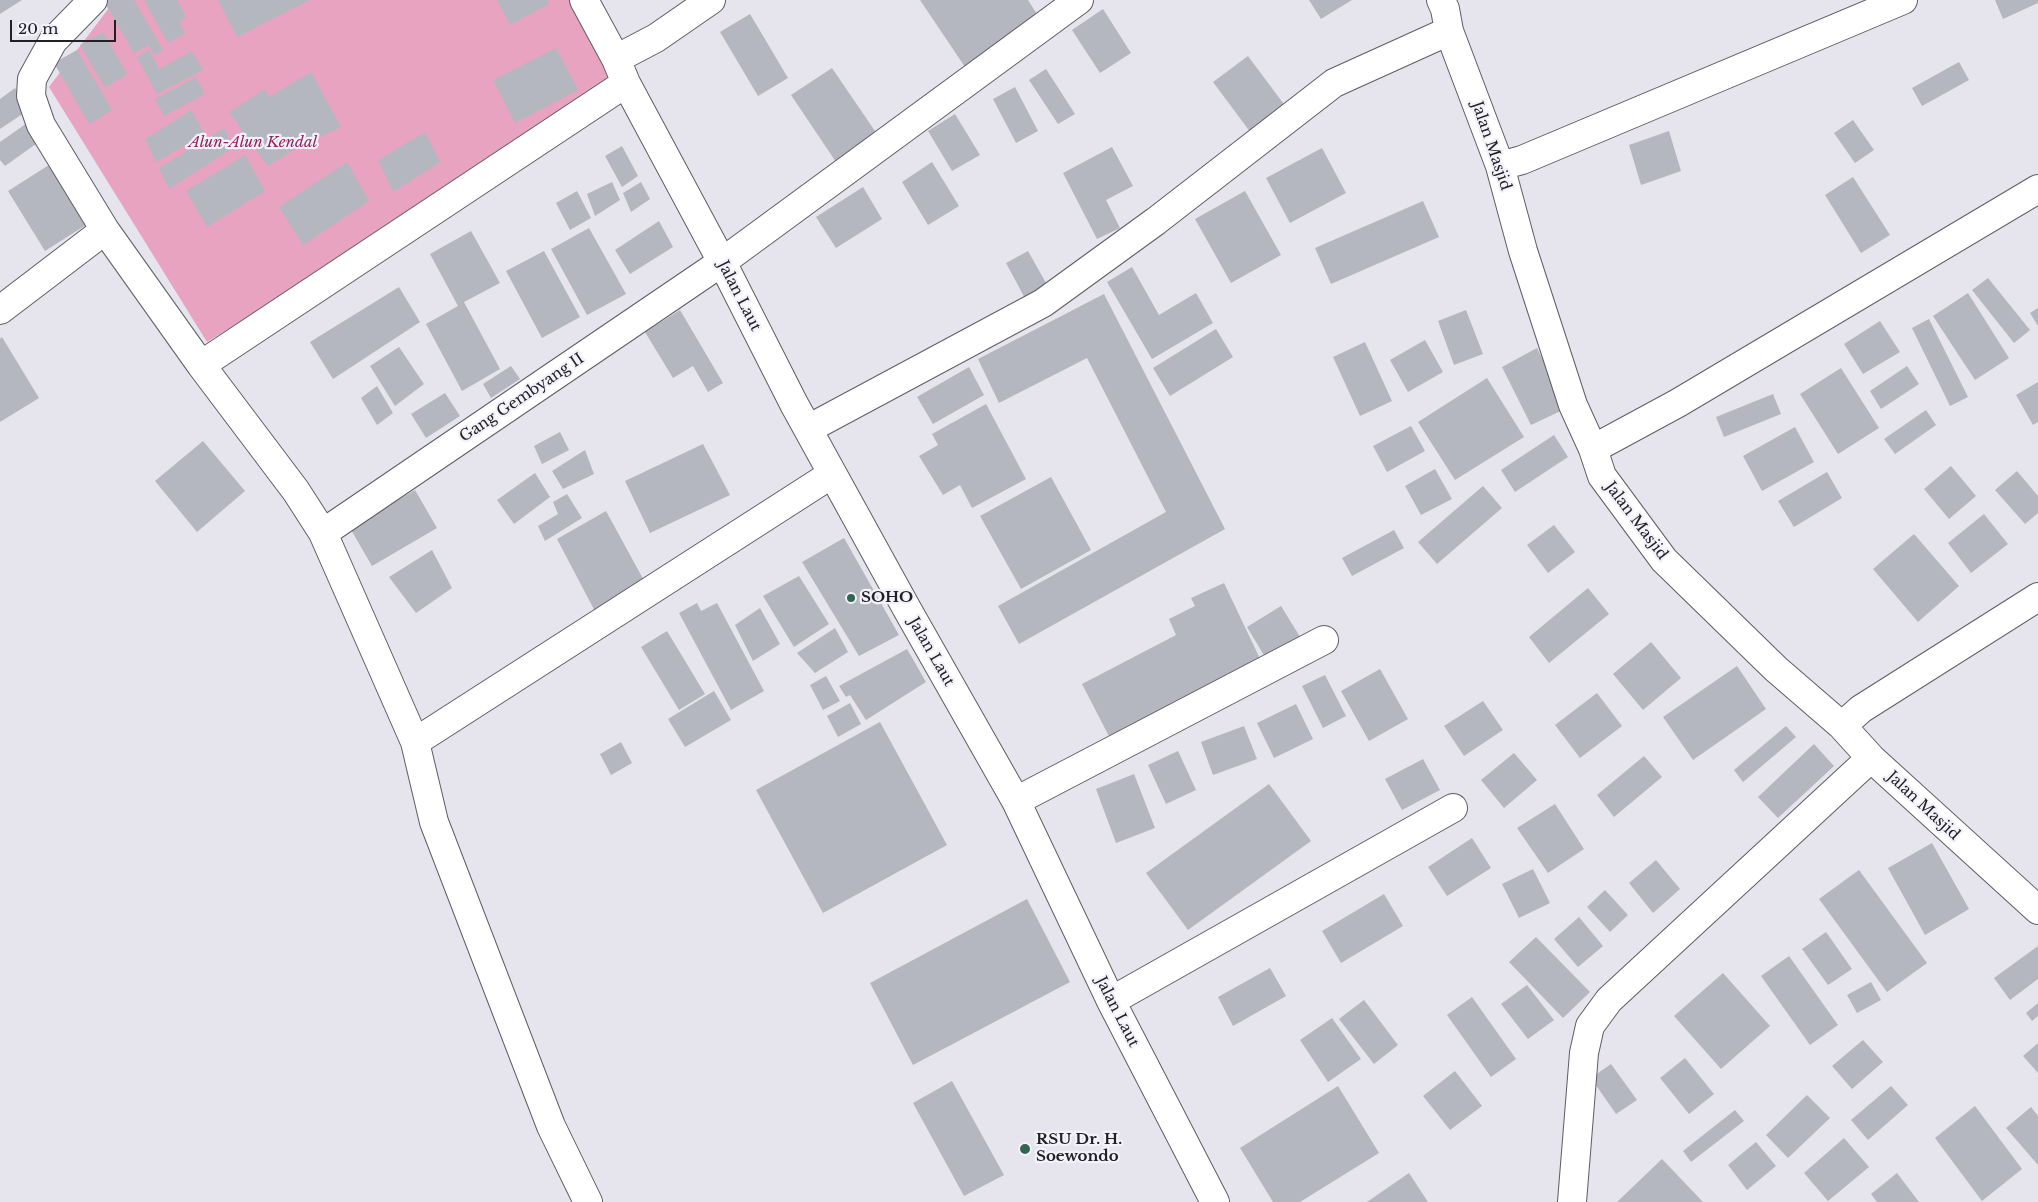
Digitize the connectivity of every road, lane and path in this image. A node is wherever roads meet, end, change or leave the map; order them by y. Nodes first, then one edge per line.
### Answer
1 (93, 0) edge
2 (584, 0) edge
3 (711, 0) edge
4 (1079, 0) edge
5 (1904, 0) edge
6 (1450, 10) edge
7 (621, 71) junction
8 (1511, 163) junction
9 (2038, 189) edge
10 (105, 230) junction
11 (722, 262) junction
12 (0, 310) edge
13 (201, 365) junction
14 (808, 429) junction
15 (1604, 443) junction
16 (832, 474) junction
17 (323, 533) junction
18 (2034, 609) edge
19 (1324, 640) dead end
20 (1851, 718) junction
21 (415, 742) junction
22 (1871, 758) junction
23 (1016, 801) junction
24 (1453, 808) dead end
25 (2038, 910) edge
26 (1111, 1001) junction
27 (588, 1202) edge
28 (1215, 1202) edge
29 (1572, 1202) edge

1 - 10 street
2 - 7 street, Jalan Laut
3 - 7 street
4 - 11 street, Gang Gembyang II
5 - 8 street
6 - 8 street, Jalan Masjid
6 - 14 street
7 - 11 street, Jalan Laut
7 - 13 street
8 - 15 street, Jalan Masjid
9 - 15 street
10 - 12 street
10 - 13 street
11 - 14 street, Jalan Laut
11 - 17 street, Gang Gembyang II
13 - 17 street
14 - 16 street, Jalan Laut
15 - 20 street, Jalan Masjid
16 - 21 street
16 - 23 street, Jalan Laut
17 - 21 street
18 - 20 street
19 - 23 street
20 - 22 street, Jalan Masjid
21 - 27 street
22 - 25 street, Jalan Masjid
22 - 29 street
23 - 26 street, Jalan Laut
24 - 26 street
26 - 28 street, Jalan Laut

